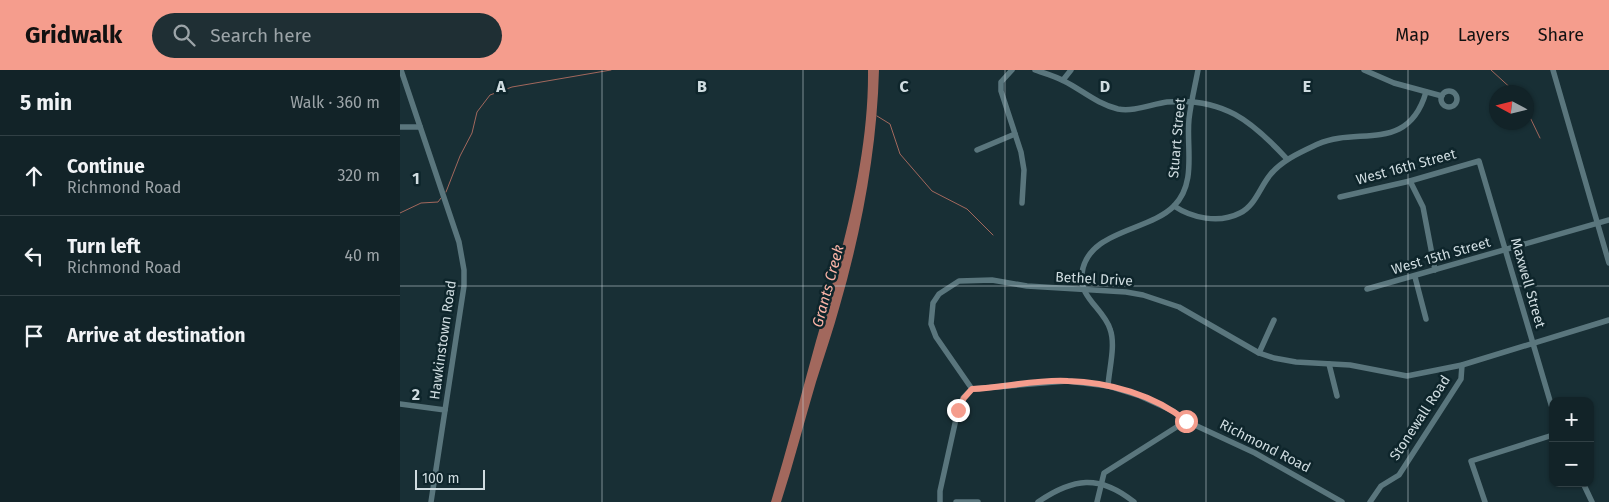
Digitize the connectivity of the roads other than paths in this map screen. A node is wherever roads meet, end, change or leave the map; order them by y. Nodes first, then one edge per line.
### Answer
1 (400, 70) edge
2 (1012, 70) edge
3 (1035, 70) edge
4 (1071, 70) edge
5 (1198, 70) edge
6 (1364, 70) edge
7 (1553, 70) edge
8 (1063, 80) junction
9 (1426, 92) junction
10 (1442, 96) dead end
11 (1191, 103) junction
12 (400, 127) edge
13 (420, 127) junction
14 (1016, 134) junction
15 (977, 150) dead end
16 (1287, 160) junction
17 (1479, 161) joint
18 (1410, 181) junction
19 (1340, 197) dead end
20 (1022, 203) dead end
21 (1174, 206) junction
22 (1609, 220) edge
23 (1596, 223) junction
24 (1506, 250) junction
25 (1609, 263) edge
26 (1434, 270) junction
27 (1415, 277) junction
28 (1367, 289) dead end
29 (1086, 291) junction
30 (1426, 318) dead end
31 (1274, 320) dead end
32 (1609, 320) edge
33 (1532, 342) junction
34 (1259, 353) junction
35 (1329, 364) junction
36 (1462, 365) junction
37 (1108, 386) junction
38 (972, 389) junction
39 (1337, 396) dead end
40 (1549, 398) edge
41 (400, 404) edge
42 (445, 410) junction
43 (1186, 421) junction
44 (1549, 436) edge
45 (1101, 483) junction
46 (1586, 487) edge
47 (431, 502) edge
48 (940, 502) edge
49 (956, 502) edge
50 (978, 502) edge
51 (1038, 502) edge
52 (1097, 502) edge
53 (1134, 502) edge
54 (1342, 502) edge
55 (1370, 502) edge
56 (1485, 502) edge
57 (1592, 502) edge

1 - 13 street, Hawkinstown Road
2 - 14 street
3 - 8 street
4 - 8 street
5 - 11 street, Stuart Street
6 - 9 street
7 - 23 street
8 - 11 street
9 - 10 street
9 - 16 street
11 - 16 street
11 - 21 street, Stuart Street
12 - 13 street
13 - 42 street, Hawkinstown Road
14 - 15 street
14 - 20 street
16 - 21 street
17 - 18 street, West 16th Street
17 - 24 street, Maxwell Street
18 - 19 street, West 16th Street
18 - 26 street
21 - 29 street
22 - 23 street, West 15th Street
23 - 24 street, West 15th Street
23 - 25 street
24 - 26 street, West 15th Street
24 - 33 street, Maxwell Street
26 - 27 street, West 15th Street
27 - 28 street, West 15th Street
27 - 30 street
29 - 34 street, Bethel Drive
29 - 37 street
29 - 38 street, Bethel Drive
31 - 34 street
32 - 33 street, Bethel Drive
33 - 36 street, Bethel Drive
33 - 40 street, Maxwell Street
34 - 35 street, Bethel Drive
35 - 36 street, Bethel Drive
35 - 39 street
36 - 55 street, Stonewall Road
37 - 38 street, Richmond Road
37 - 43 street, Richmond Road
38 - 48 street
41 - 42 street
42 - 47 street, Hawkinstown Road
43 - 45 street
43 - 54 street, Richmond Road
44 - 56 street
45 - 51 street
45 - 52 street
45 - 53 street
46 - 57 street
49 - 50 street

